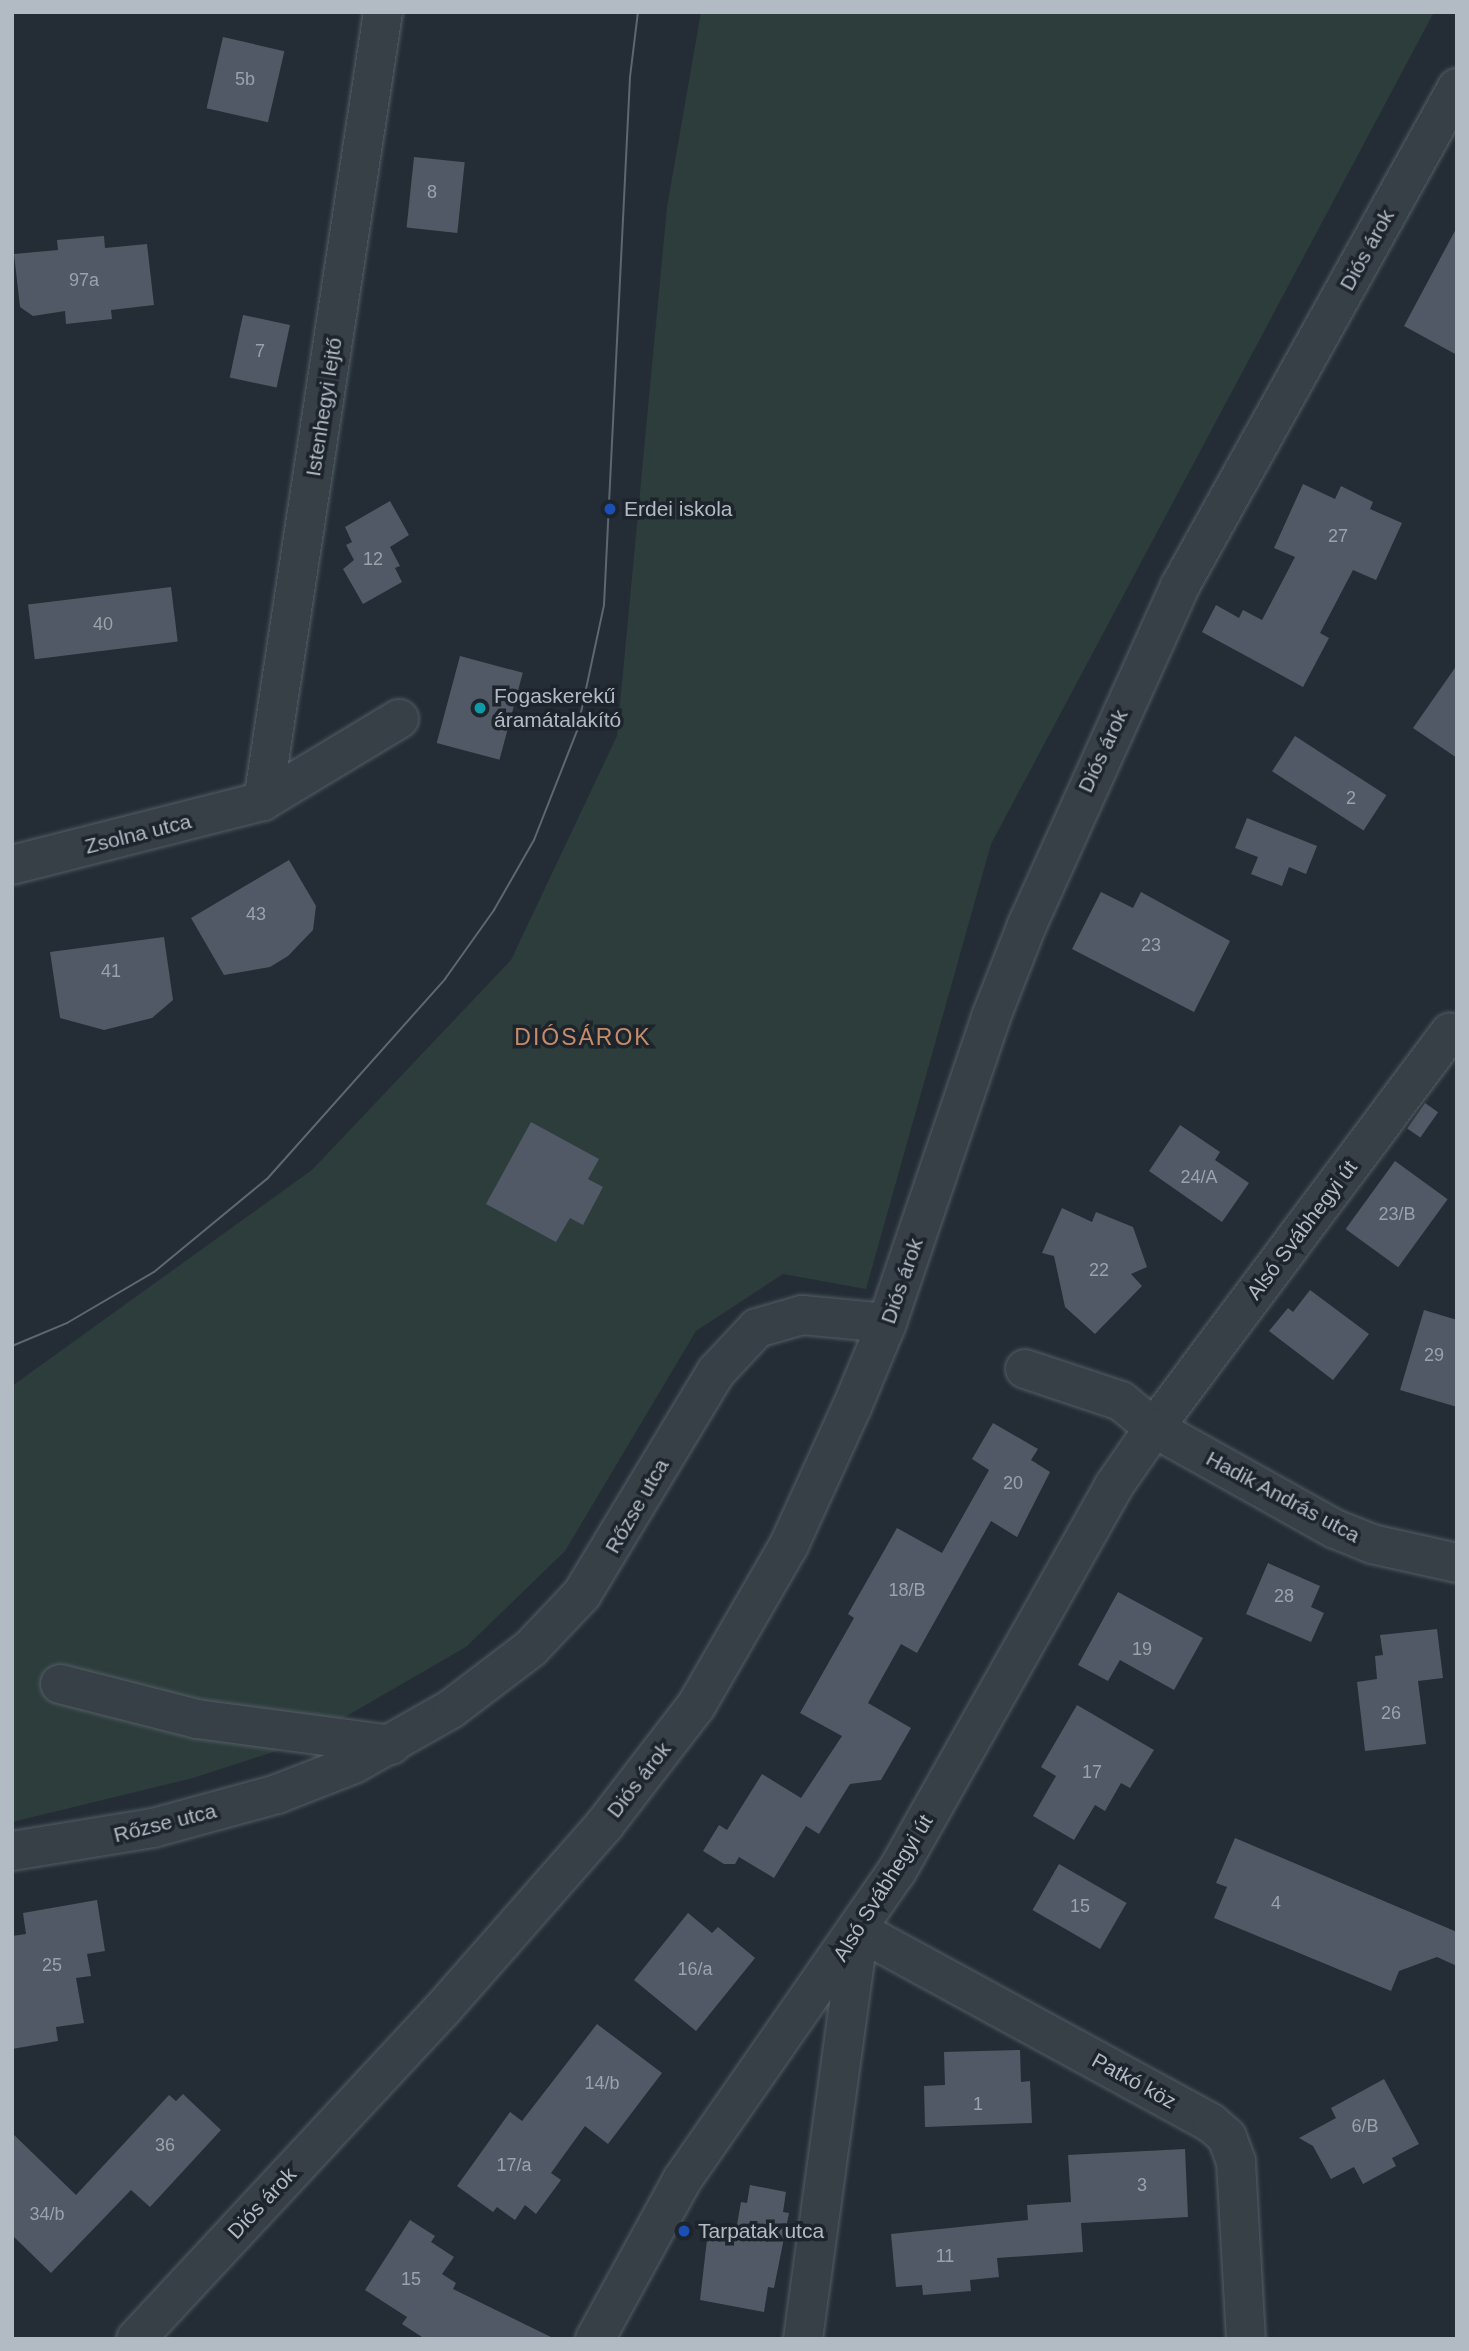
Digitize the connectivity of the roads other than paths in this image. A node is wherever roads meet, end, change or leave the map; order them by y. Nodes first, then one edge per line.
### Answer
1 (383, 12) edge
2 (1457, 88) edge
3 (399, 719) dead end
4 (262, 801) junction
5 (12, 864) edge
6 (1450, 1033) dead end
7 (887, 1323) junction
8 (1025, 1369) dead end
9 (1154, 1427) junction
10 (1457, 1563) edge
11 (60, 1684) dead end
12 (391, 1745) junction
13 (12, 1851) edge
14 (859, 1931) junction
15 (135, 2339) edge
16 (595, 2339) edge
17 (803, 2339) edge
18 (1245, 2339) edge

1 - 4 street, Istenhegyi lejtő
2 - 7 street, Diós árok
3 - 4 street, Zsolna utca
4 - 5 street, Zsolna utca
6 - 9 street, Alsó Svábhegyi út
7 - 12 street, Rőzse utca
7 - 15 street, Diós árok
8 - 9 street
9 - 10 street, Hadik András utca
9 - 14 street, Alsó Svábhegyi út
11 - 12 street
12 - 13 street, Rőzse utca
14 - 16 street, Alsó Svábhegyi út
14 - 17 street
14 - 18 street, Patkó köz

